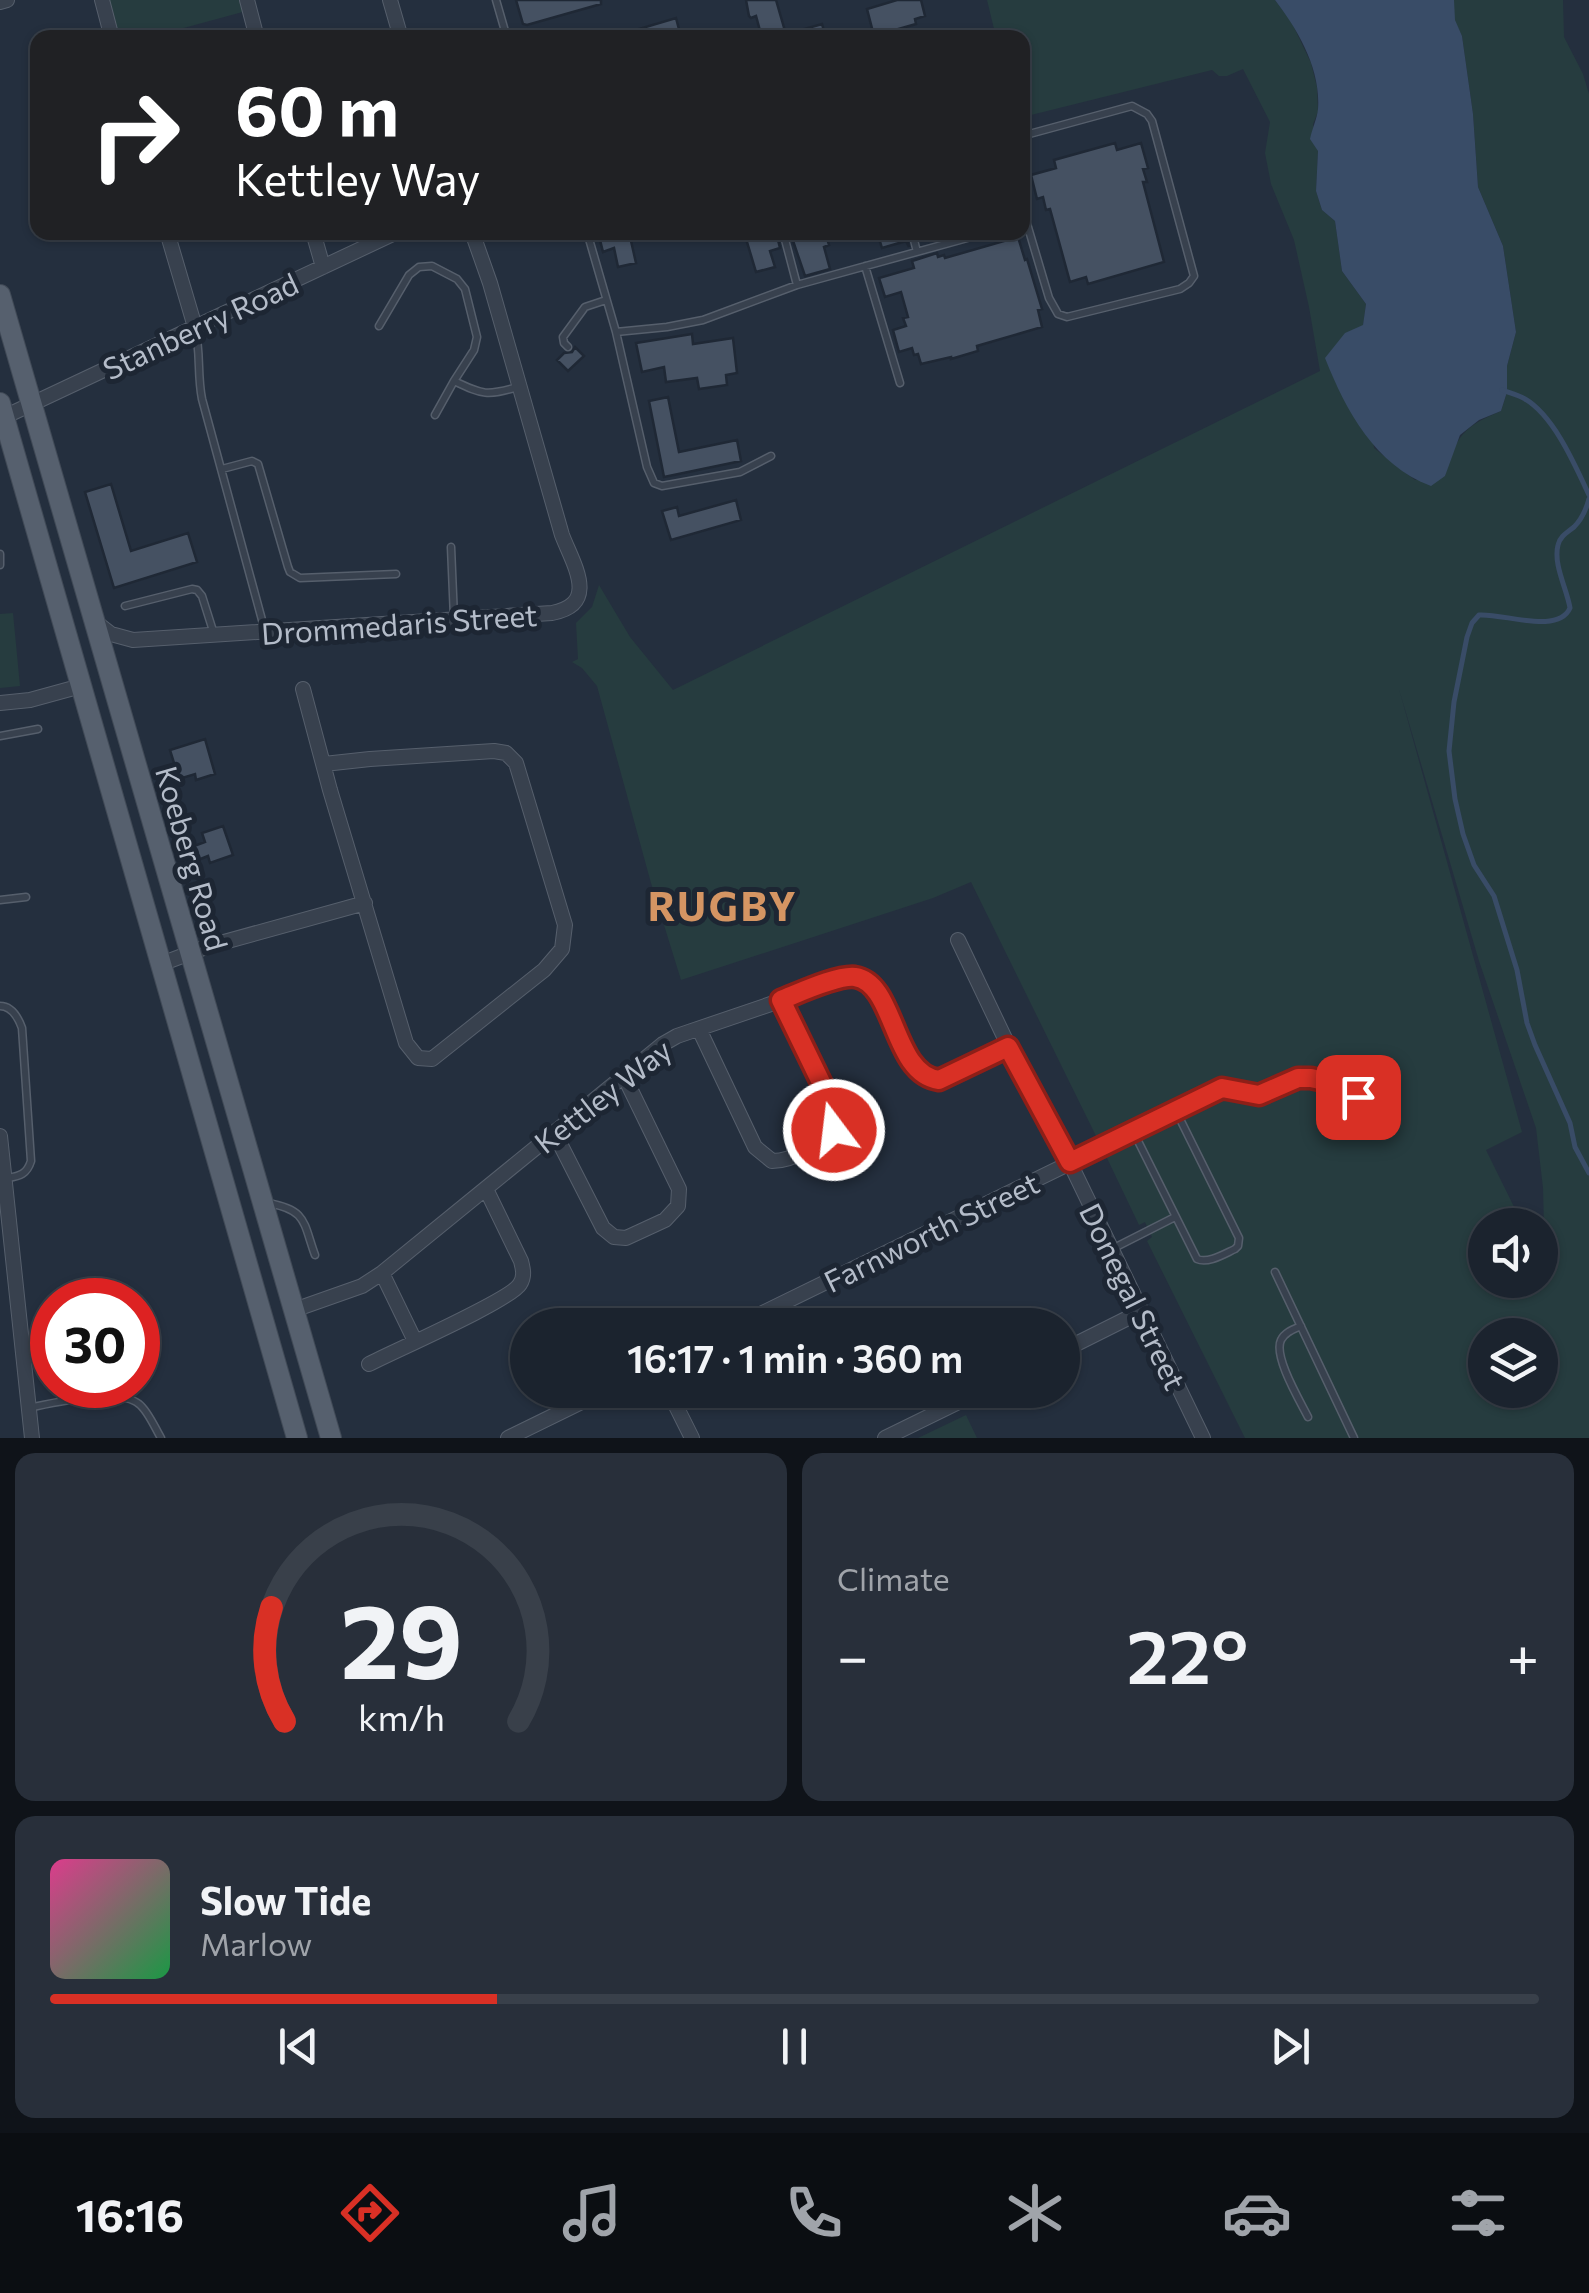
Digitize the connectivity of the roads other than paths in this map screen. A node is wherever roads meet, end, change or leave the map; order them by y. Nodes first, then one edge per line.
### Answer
1 (8, 0) edge
2 (102, 0) edge
3 (247, 0) edge
4 (390, 0) edge
5 (496, 0) edge
6 (0, 2) edge
7 (110, 30) edge
8 (256, 30) edge
9 (399, 30) edge
10 (505, 30) edge
11 (1030, 134) edge
12 (169, 240) edge
13 (315, 240) edge
14 (381, 240) edge
15 (475, 240) edge
16 (589, 240) edge
17 (786, 240) edge
18 (914, 240) edge
19 (960, 240) edge
20 (1030, 240) edge
21 (916, 252) junction
22 (866, 266) junction
23 (323, 268) junction
24 (797, 285) junction
25 (0, 295) edge
26 (606, 300) junction
27 (380, 326) dead end
28 (195, 328) junction
29 (616, 332) junction
30 (568, 347) dead end
31 (454, 381) junction
32 (900, 383) dead end
33 (519, 387) junction
34 (30, 404) junction
35 (2, 410) edge
36 (435, 415) dead end
37 (771, 456) dead end
38 (222, 469) junction
39 (451, 546) dead end
40 (0, 554) edge
41 (0, 565) edge
42 (396, 574) dead end
43 (125, 606) dead end
44 (454, 619) junction
45 (93, 620) junction
46 (266, 632) junction
47 (214, 635) junction
48 (133, 640) junction
49 (109, 676) junction
50 (81, 686) junction
51 (303, 689) dead end
52 (0, 703) edge
53 (38, 730) dead end
54 (0, 736) edge
55 (324, 764) junction
56 (26, 897) dead end
57 (0, 900) edge
58 (366, 903) junction
59 (958, 940) dead end
60 (190, 954) junction
61 (161, 964) junction
62 (781, 1000) junction
63 (0, 1006) edge
64 (699, 1029) junction
65 (1008, 1047) junction
66 (624, 1076) junction
67 (1176, 1111) junction
68 (554, 1132) junction
69 (1134, 1132) junction
70 (1384, 1134) dead end
71 (0, 1136) edge
72 (1070, 1162) junction
73 (4, 1179) junction
74 (486, 1189) junction
75 (262, 1202) junction
76 (1175, 1217) junction
77 (1110, 1250) junction
78 (315, 1256) dead end
79 (1276, 1272) dead end
80 (382, 1273) junction
81 (773, 1308) edge
82 (294, 1310) junction
83 (1142, 1311) junction
84 (1301, 1326) junction
85 (415, 1341) junction
86 (1080, 1341) edge
87 (369, 1364) dead end
88 (28, 1408) junction
89 (569, 1408) edge
90 (677, 1408) edge
91 (946, 1408) edge
92 (1308, 1417) dead end
93 (1353, 1435) edge
94 (32, 1438) edge
95 (161, 1438) edge
96 (297, 1438) edge
97 (331, 1438) edge
98 (508, 1438) edge
99 (692, 1438) edge
100 (885, 1438) edge
101 (1203, 1438) edge
102 (1342, 1438) edge

1 - 6 street
2 - 7 street
3 - 8 street
4 - 9 street
5 - 10 lane
11 - 20 lane
12 - 28 street
13 - 23 street
14 - 23 street, Stanberry Road
15 - 33 street, Drommedaris Street
16 - 26 lane
17 - 24 lane
18 - 21 lane
19 - 21 lane
21 - 22 lane
22 - 24 lane
22 - 32 lane
23 - 28 street, Stanberry Road
24 - 29 lane
25 - 34 main road, Koeberg Road
26 - 29 lane
26 - 30 lane
27 - 31 lane
28 - 34 street, Stanberry Road
28 - 38 lane
29 - 37 lane
31 - 33 lane
31 - 36 lane
33 - 44 street, Drommedaris Street
34 - 35 street, Stanberry Road
34 - 45 main road, Koeberg Road
35 - 50 main road, Koeberg Road
38 - 42 lane
38 - 46 lane
39 - 44 lane
40 - 41 lane
43 - 47 lane
44 - 46 street, Drommedaris Street
45 - 48 street
45 - 49 main road, Koeberg Road
46 - 47 street, Drommedaris Street
47 - 48 street, Drommedaris Street
48 - 49 street
49 - 60 main road, Koeberg Road
50 - 52 street
50 - 61 main road, Koeberg Road
51 - 55 street
53 - 54 lane
55 - 58 street
55 - 58 street
56 - 57 lane
58 - 60 street
59 - 65 street, Donegal Street
60 - 61 street
60 - 75 main road, Koeberg Road
61 - 96 main road, Koeberg Road
62 - 64 street, Kettley Way
62 - 64 street
62 - 65 street, Kettley Way
63 - 73 lane
64 - 66 street, Kettley Way
65 - 72 street, Donegal Street
66 - 68 street, Kettley Way
66 - 68 street
67 - 69 lane
67 - 70 lane
67 - 76 lane
68 - 74 street, Kettley Way
69 - 72 lane
69 - 76 lane
71 - 73 street
72 - 77 street, Donegal Street
72 - 81 street, Farnworth Street
73 - 88 street
74 - 80 street, Kettley Way
74 - 85 street
75 - 78 lane
75 - 82 main road, Koeberg Road
76 - 77 lane
77 - 83 street, Donegal Street
79 - 84 lane
80 - 82 street, Kettley Way
80 - 85 street
82 - 97 main road, Koeberg Road
83 - 86 street
83 - 101 street, Donegal Street
84 - 92 lane
84 - 93 lane
85 - 87 street
88 - 94 street
88 - 95 lane
89 - 98 street
90 - 99 street
91 - 100 street
93 - 102 lane

